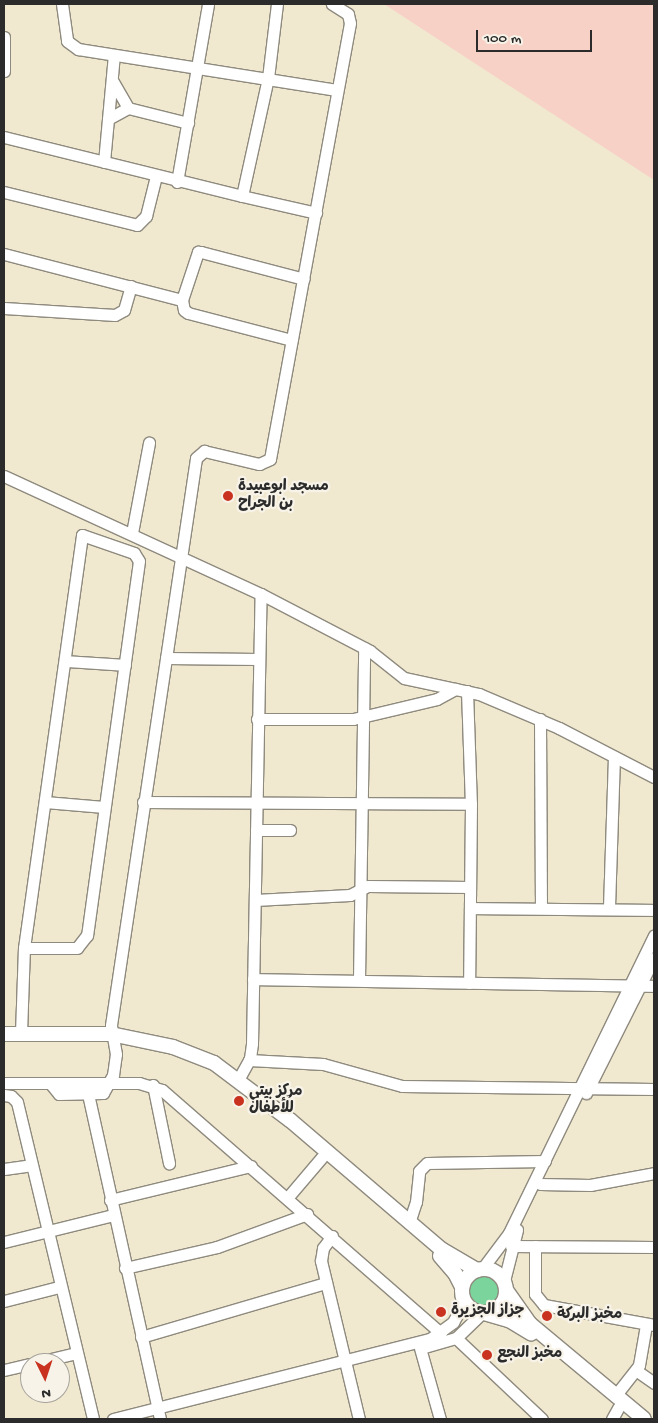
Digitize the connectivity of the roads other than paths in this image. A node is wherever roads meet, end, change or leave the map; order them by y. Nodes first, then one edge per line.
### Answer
1 (62, 4) edge
2 (208, 4) edge
3 (277, 4) edge
4 (332, 4) edge
5 (4, 37) edge
6 (114, 55) junction
7 (197, 68) junction
8 (4, 71) edge
9 (268, 78) junction
10 (112, 80) junction
11 (337, 90) junction
12 (128, 108) junction
13 (108, 119) junction
14 (188, 123) junction
15 (4, 137) edge
16 (104, 162) junction
17 (156, 176) junction
18 (177, 182) junction
19 (4, 192) edge
20 (242, 196) junction
21 (316, 213) junction
22 (4, 254) edge
23 (304, 279) junction
24 (131, 286) junction
25 (182, 300) junction
26 (4, 308) edge
27 (292, 340) junction
28 (149, 442) dead end
29 (4, 476) edge
30 (85, 512) junction
31 (132, 533) junction
32 (82, 535) junction
33 (183, 557) junction
34 (261, 594) junction
35 (364, 648) junction
36 (166, 658) junction
37 (258, 659) junction
38 (65, 661) junction
39 (125, 665) junction
40 (455, 689) junction
41 (467, 691) junction
42 (363, 717) junction
43 (257, 719) junction
44 (540, 719) junction
45 (614, 757) junction
46 (654, 777) edge
47 (45, 802) junction
48 (143, 802) junction
49 (471, 804) junction
50 (257, 805) junction
51 (364, 805) junction
52 (104, 807) junction
53 (256, 830) junction
54 (290, 830) dead end
55 (470, 887) junction
56 (359, 891) junction
57 (255, 900) junction
58 (541, 907) junction
59 (470, 908) junction
60 (609, 908) junction
61 (654, 910) edge
62 (654, 936) edge
63 (24, 948) junction
64 (654, 958) edge
65 (253, 978) junction
66 (359, 979) junction
67 (469, 983) junction
68 (635, 986) junction
69 (654, 986) edge
70 (21, 1033) junction
71 (4, 1034) edge
72 (110, 1034) junction
73 (203, 1059) junction
74 (249, 1060) junction
75 (238, 1080) junction
76 (4, 1083) edge
77 (50, 1083) junction
78 (111, 1083) junction
79 (153, 1086) junction
80 (584, 1089) junction
81 (654, 1089) edge
82 (88, 1094) junction
83 (4, 1095) edge
84 (322, 1157) junction
85 (545, 1161) junction
86 (169, 1163) dead end
87 (31, 1165) junction
88 (251, 1166) junction
89 (4, 1169) edge
90 (654, 1173) edge
91 (540, 1184) junction
92 (288, 1197) junction
93 (110, 1200) junction
94 (308, 1214) junction
95 (113, 1215) junction
96 (409, 1223) junction
97 (46, 1234) junction
98 (332, 1236) junction
99 (4, 1242) edge
100 (511, 1246) junction
101 (535, 1246) junction
102 (654, 1248) edge
103 (125, 1268) junction
104 (480, 1270) junction
105 (326, 1283) junction
106 (505, 1286) junction
107 (59, 1287) junction
108 (463, 1294) junction
109 (4, 1301) edge
110 (483, 1312) junction
111 (650, 1325) edge
112 (441, 1333) junction
113 (141, 1337) junction
114 (456, 1338) junction
115 (420, 1348) junction
116 (76, 1353) junction
117 (70, 1354) edge
118 (346, 1363) junction
119 (20, 1366) edge
120 (4, 1370) edge
121 (637, 1371) junction
122 (654, 1383) edge
123 (615, 1408) edge
124 (158, 1413) edge
125 (537, 1418) edge
126 (93, 1419) edge
127 (113, 1419) edge
128 (128, 1419) edge
129 (359, 1419) edge
130 (440, 1419) edge
131 (632, 1419) edge
132 (644, 1419) edge

1 - 6 street
2 - 7 street
3 - 9 street
4 - 11 street
5 - 8 street
6 - 7 street
6 - 10 street
7 - 9 street
7 - 14 street
9 - 11 street
9 - 20 street
10 - 12 street
10 - 13 street
11 - 21 street
12 - 13 street
12 - 14 street
13 - 16 street
14 - 18 street
15 - 16 street
16 - 17 street
17 - 18 street
17 - 19 street
18 - 20 street
20 - 21 street
21 - 23 street
22 - 24 street
23 - 25 street
23 - 27 street
24 - 25 street
24 - 26 street
25 - 27 street
27 - 33 street
28 - 31 street
29 - 30 street
30 - 31 street
30 - 32 street
31 - 33 street
32 - 38 street
32 - 39 street
33 - 34 street
33 - 36 street
34 - 35 street
34 - 37 street
35 - 40 street
35 - 42 street
36 - 37 street
36 - 48 street
37 - 43 street
38 - 39 street
38 - 47 street
39 - 52 street
40 - 41 street
40 - 42 street
41 - 44 street
41 - 49 street
42 - 43 street
42 - 51 street
43 - 50 street
44 - 45 street
44 - 58 street
45 - 46 street
45 - 60 street
47 - 52 street
47 - 63 street
48 - 50 street
48 - 72 street
49 - 51 street
49 - 55 street
50 - 51 street
50 - 53 street
51 - 56 street
52 - 63 street
53 - 54 street
53 - 57 street
55 - 56 street
55 - 59 street
56 - 57 street
56 - 66 street
57 - 65 street
58 - 59 street
58 - 60 street
59 - 67 street
60 - 61 street
62 - 68 street
63 - 70 street
64 - 68 street
65 - 66 street
65 - 74 street
66 - 67 street
67 - 68 street
68 - 69 street
68 - 80 street
70 - 71 main road
70 - 72 main road
72 - 73 main road
72 - 78 street
73 - 75 main road
73 - 84 main road
74 - 75 street
74 - 80 street
75 - 96 main road
76 - 77 street
77 - 78 street
77 - 82 street
78 - 79 street
78 - 82 street
79 - 86 street
79 - 88 street
80 - 81 street
80 - 85 street
80 - 91 street
82 - 93 street
83 - 87 street
84 - 92 street
84 - 108 main road
85 - 96 street
85 - 104 street
87 - 89 street
87 - 97 street
88 - 92 street
88 - 93 street
90 - 91 street
91 - 100 street
92 - 94 street
93 - 95 street
94 - 98 street
94 - 103 street
95 - 97 street
95 - 103 street
96 - 104 main road
97 - 99 street
97 - 107 street
98 - 105 street
98 - 112 street
100 - 101 street
100 - 106 street
101 - 102 street
101 - 111 street
103 - 113 street
104 - 106 main road
104 - 108 main road
105 - 113 street
105 - 118 street
106 - 110 main road
106 - 123 main road
107 - 109 street
107 - 116 street
108 - 110 main road
108 - 112 street
110 - 114 street
110 - 123 main road
111 - 121 street
112 - 118 street
113 - 124 street
114 - 115 street
114 - 125 street
115 - 118 street
115 - 130 street
116 - 117 street
116 - 126 street
118 - 124 street
118 - 129 street
119 - 120 street
121 - 122 street
121 - 123 street
123 - 131 main road
123 - 132 main road
124 - 127 street
124 - 128 street

